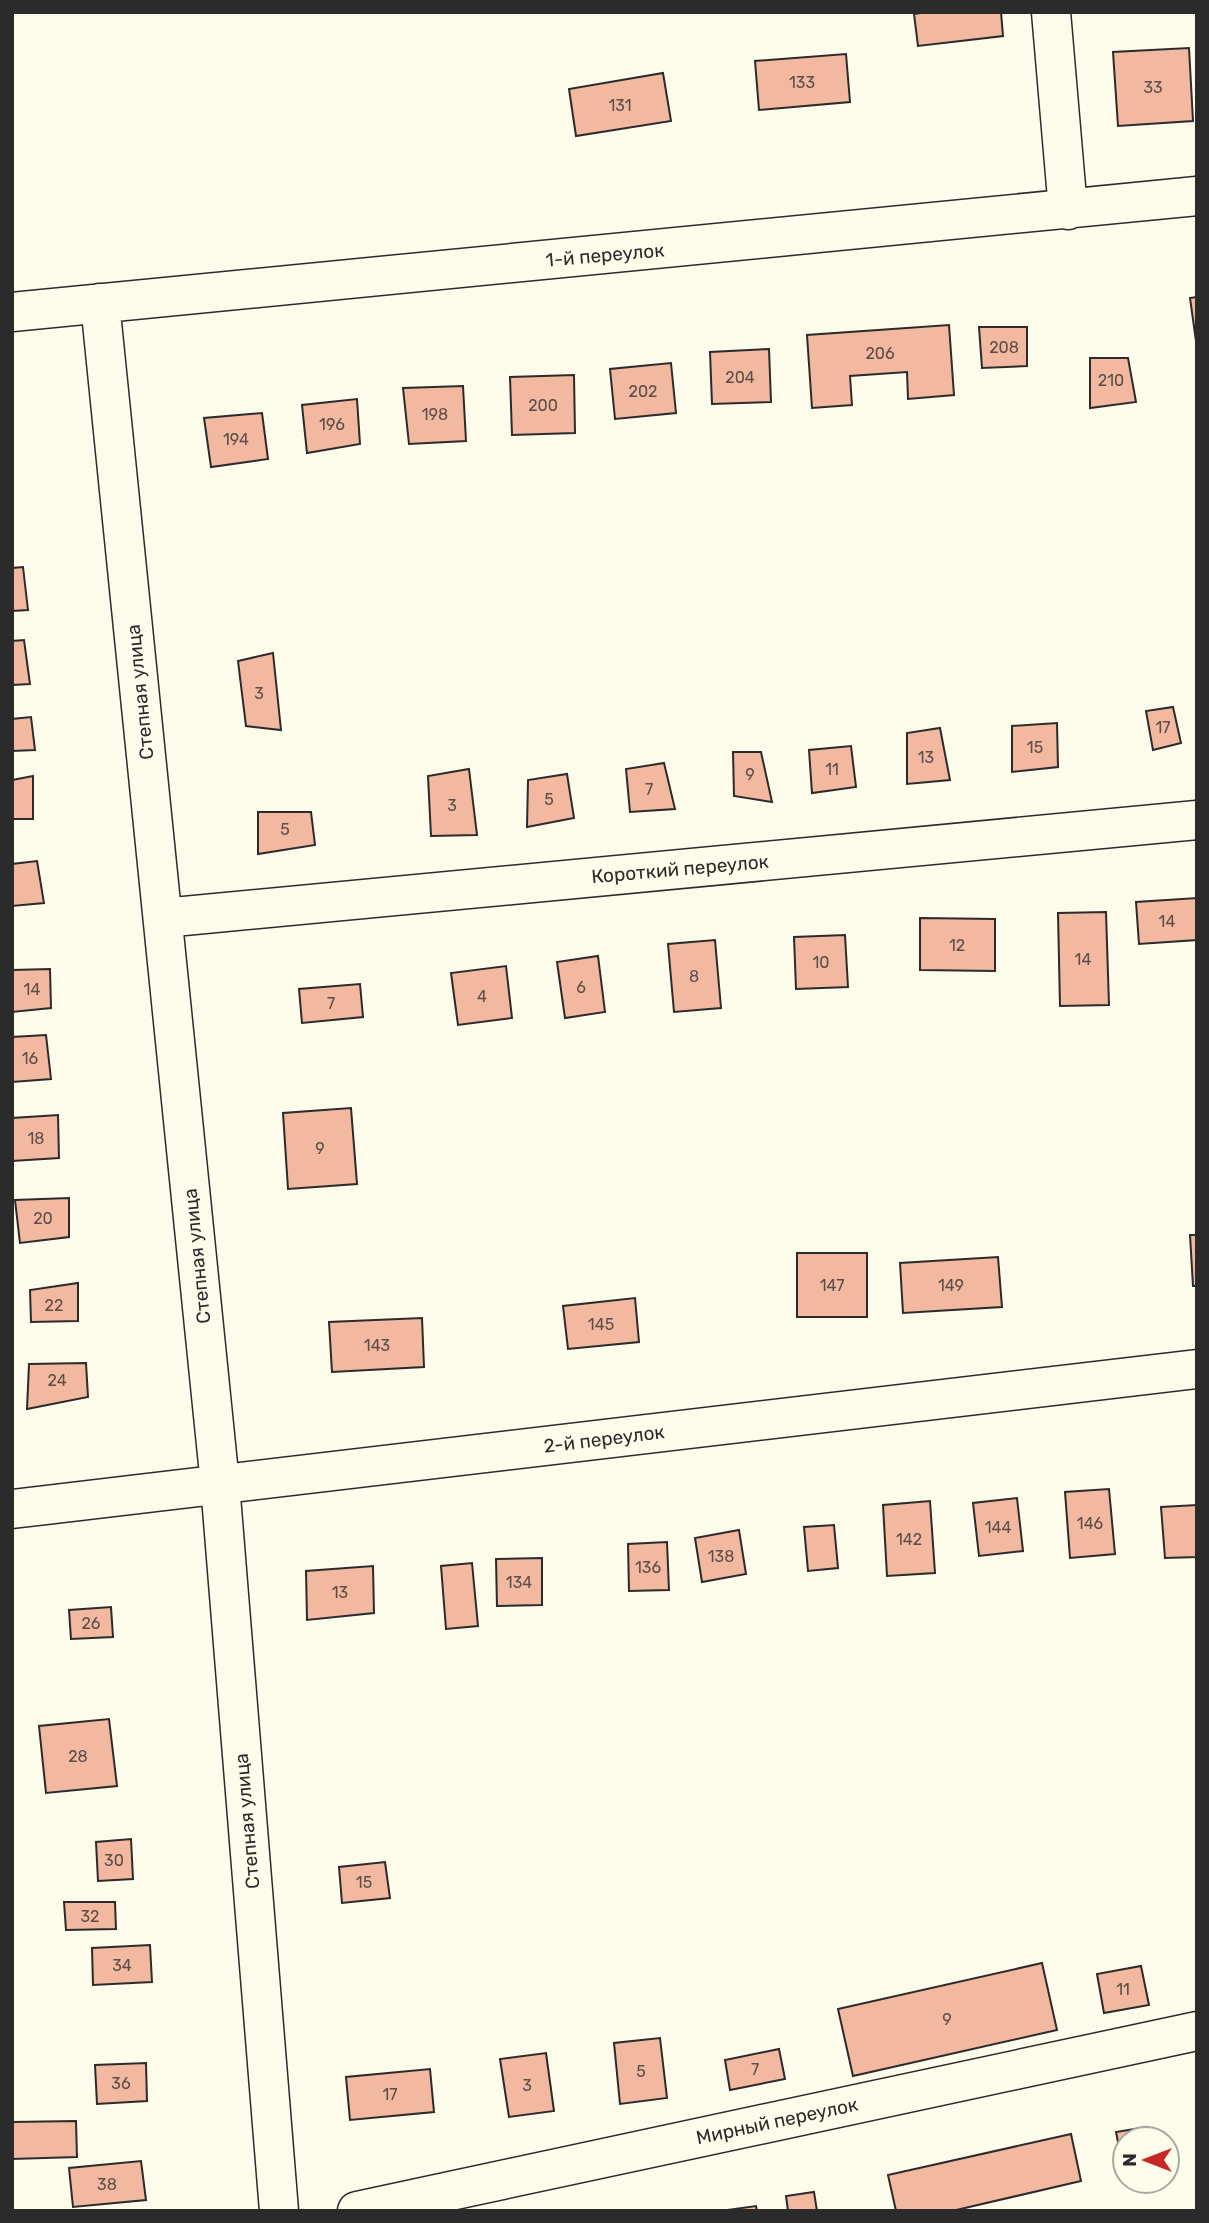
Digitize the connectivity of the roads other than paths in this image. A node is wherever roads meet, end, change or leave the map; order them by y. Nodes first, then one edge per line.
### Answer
1 (1051, 12) edge
2 (1197, 196) edge
3 (1068, 210) junction
4 (100, 303) junction
5 (12, 312) edge
6 (1197, 820) edge
7 (163, 918) junction
8 (1197, 1369) edge
9 (220, 1484) junction
10 (12, 1510) edge
11 (1197, 2031) edge
12 (279, 2211) edge
13 (357, 2211) edge

1 - 3 street
2 - 3 street, 1-й переулок
3 - 4 street, 1-й переулок
4 - 5 street, 1-й переулок
4 - 7 street, Степная улица
6 - 7 street, Короткий переулок
7 - 9 street, Степная улица
8 - 9 street, 2-й переулок
9 - 10 street, 2-й переулок
9 - 12 street, Степная улица
11 - 13 street, Мирный переулок

